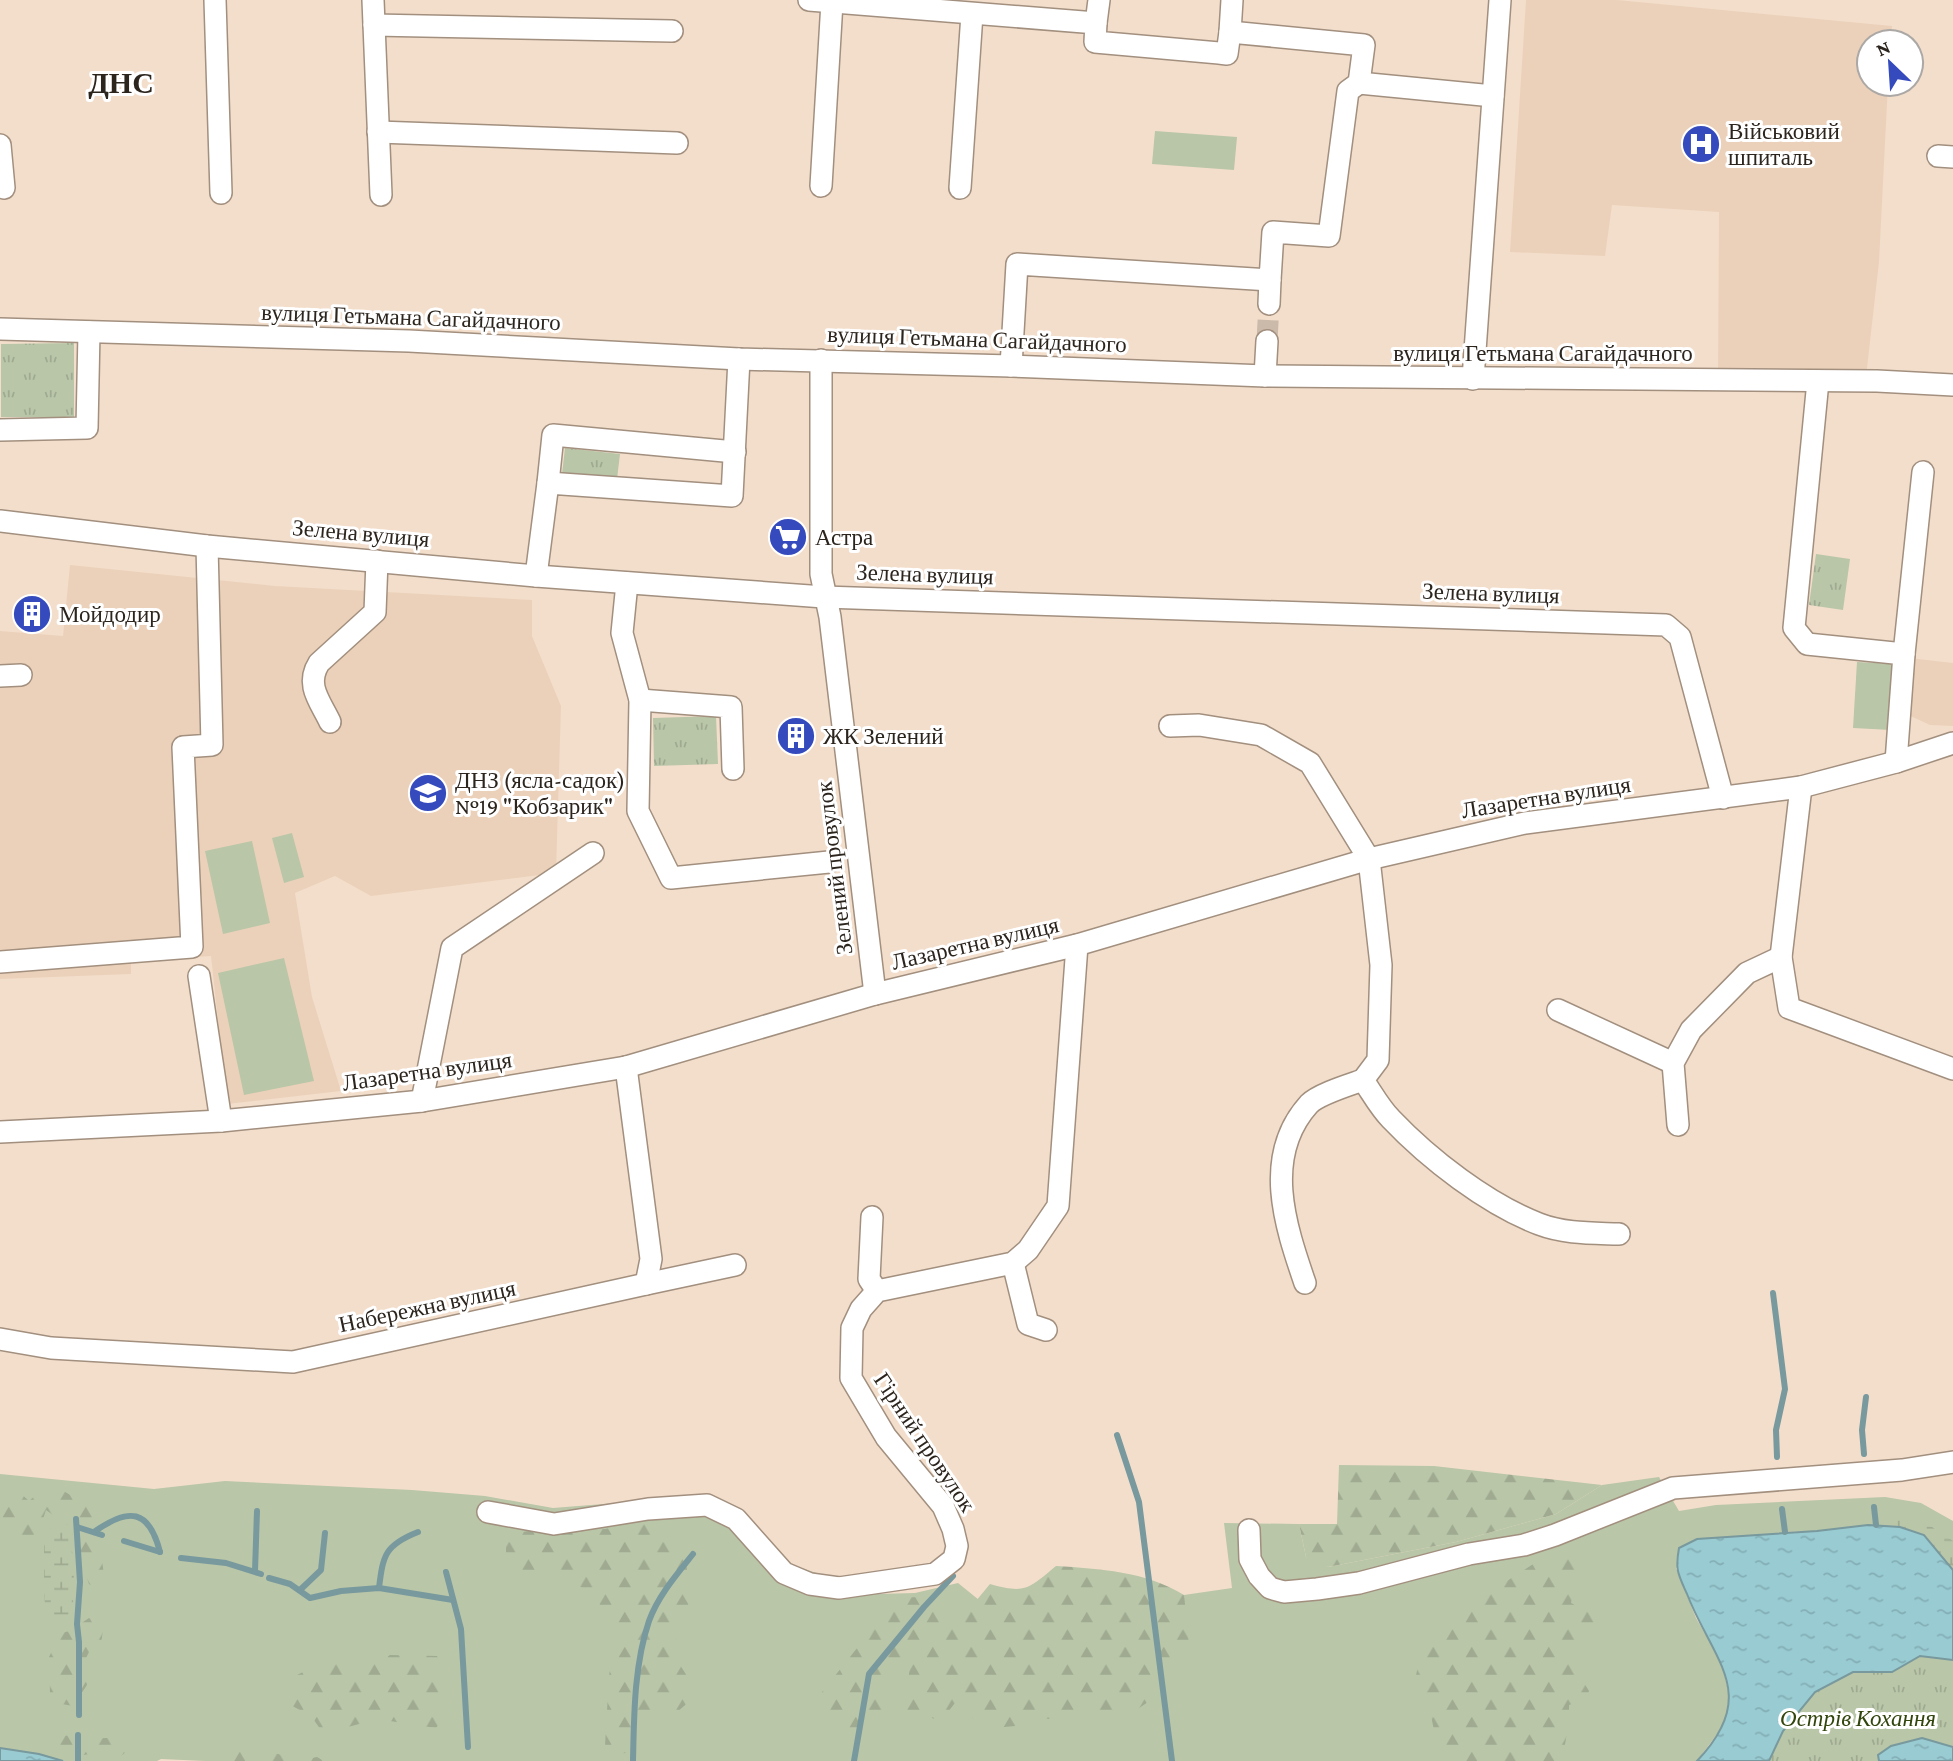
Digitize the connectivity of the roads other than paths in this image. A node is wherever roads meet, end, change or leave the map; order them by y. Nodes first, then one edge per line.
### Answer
1 (215, 0) edge
2 (373, 0) edge
3 (809, 0) edge
4 (1099, 0) edge
5 (1232, 0) edge
6 (1500, 0) edge
7 (832, 2) junction
8 (972, 14) junction
9 (1096, 23) junction
10 (374, 25) junction
11 (672, 31) dead end
12 (1230, 32) junction
13 (1359, 83) junction
14 (1493, 96) junction
15 (378, 132) junction
16 (677, 142) dead end
17 (0, 145) edge
18 (821, 186) dead end
19 (4, 188) dead end
20 (960, 188) dead end
21 (221, 193) dead end
22 (381, 195) dead end
23 (1270, 280) junction
24 (1269, 304) tunnel mouth
25 (0, 330) edge
26 (89, 332) junction
27 (1267, 341) tunnel mouth
28 (739, 359) junction
29 (821, 360) junction
30 (1011, 366) junction
31 (1265, 376) junction
32 (1472, 379) junction
33 (1818, 381) junction
34 (1953, 385) edge
35 (0, 430) edge
36 (735, 452) junction
37 (1923, 472) dead end
38 (548, 483) junction
39 (0, 521) edge
40 (207, 546) junction
41 (377, 561) junction
42 (536, 576) junction
43 (627, 583) junction
44 (824, 597) junction
45 (1903, 654) junction
46 (640, 700) junction
47 (330, 722) dead end
48 (1170, 726) dead end
49 (1953, 743) edge
50 (1896, 762) junction
51 (733, 769) dead end
52 (1801, 787) junction
53 (1723, 798) junction
54 (593, 853) dead end
55 (1369, 859) junction
56 (829, 862) dead end
57 (1077, 945) junction
58 (1782, 957) junction
59 (0, 962) edge
60 (199, 976) dead end
61 (875, 993) junction
62 (1558, 1010) dead end
63 (1674, 1063) junction
64 (626, 1067) junction
65 (1953, 1069) edge
66 (1363, 1080) junction
67 (422, 1101) junction
68 (221, 1121) junction
69 (1678, 1125) dead end
70 (0, 1132) edge
71 (872, 1217) dead end
72 (1619, 1234) dead end
73 (1013, 1263) junction
74 (735, 1265) dead end
75 (1306, 1283) dead end
76 (646, 1284) junction
77 (877, 1291) junction
78 (1046, 1330) dead end
79 (0, 1339) edge
80 (1953, 1462) edge
81 (488, 1512) dead end
82 (1249, 1530) dead end

1 - 21 street
2 - 10 street
3 - 7 street
4 - 9 street
5 - 12 street
6 - 14 street
7 - 8 street
7 - 18 street
8 - 9 street
8 - 20 street
9 - 12 street
10 - 11 street
10 - 15 street
12 - 13 street
13 - 14 street
13 - 23 street
14 - 32 street
15 - 16 street
15 - 22 street
17 - 19 street
23 - 24 street
23 - 30 street
25 - 26 street, вулиця Гетьмана Сагайдачного
26 - 28 street, вулиця Гетьмана Сагайдачного
26 - 35 street
27 - 31 street
28 - 29 street, вулиця Гетьмана Сагайдачного
28 - 36 street
29 - 30 street, вулиця Гетьмана Сагайдачного
29 - 44 street, Зелений провулок
30 - 31 street, вулиця Гетьмана Сагайдачного
31 - 32 street, вулиця Гетьмана Сагайдачного
32 - 33 street, вулиця Гетьмана Сагайдачного
33 - 34 street, вулиця Гетьмана Сагайдачного
33 - 45 street
36 - 38 street
36 - 38 street
37 - 45 street
38 - 42 street
39 - 40 street, Зелена вулиця
40 - 41 street, Зелена вулиця
40 - 59 street
41 - 42 street, Зелена вулиця
41 - 47 street
42 - 43 street, Зелена вулиця
43 - 44 street, Зелена вулиця
43 - 46 street
44 - 53 street, Зелена вулиця
44 - 61 street, Зелений провулок
45 - 50 street
46 - 51 street
46 - 56 street
48 - 55 street
49 - 50 street, Лазаретна вулиця
50 - 52 street, Лазаретна вулиця
52 - 53 street, Лазаретна вулиця
52 - 58 street
53 - 55 street, Лазаретна вулиця
54 - 67 street
55 - 57 street, Лазаретна вулиця
55 - 66 street
57 - 61 street, Лазаретна вулиця
57 - 73 street
58 - 63 street
58 - 65 street
60 - 68 street
61 - 64 street, Лазаретна вулиця
62 - 63 street
63 - 69 street
64 - 67 street, Лазаретна вулиця
64 - 76 street
66 - 72 street
66 - 75 street
67 - 68 street, Лазаретна вулиця
68 - 70 street, Лазаретна вулиця
71 - 77 street
73 - 77 street
73 - 78 street
74 - 76 street, Набережна вулиця
76 - 79 street, Набережна вулиця
77 - 81 street, Гірний провулок
80 - 82 street

